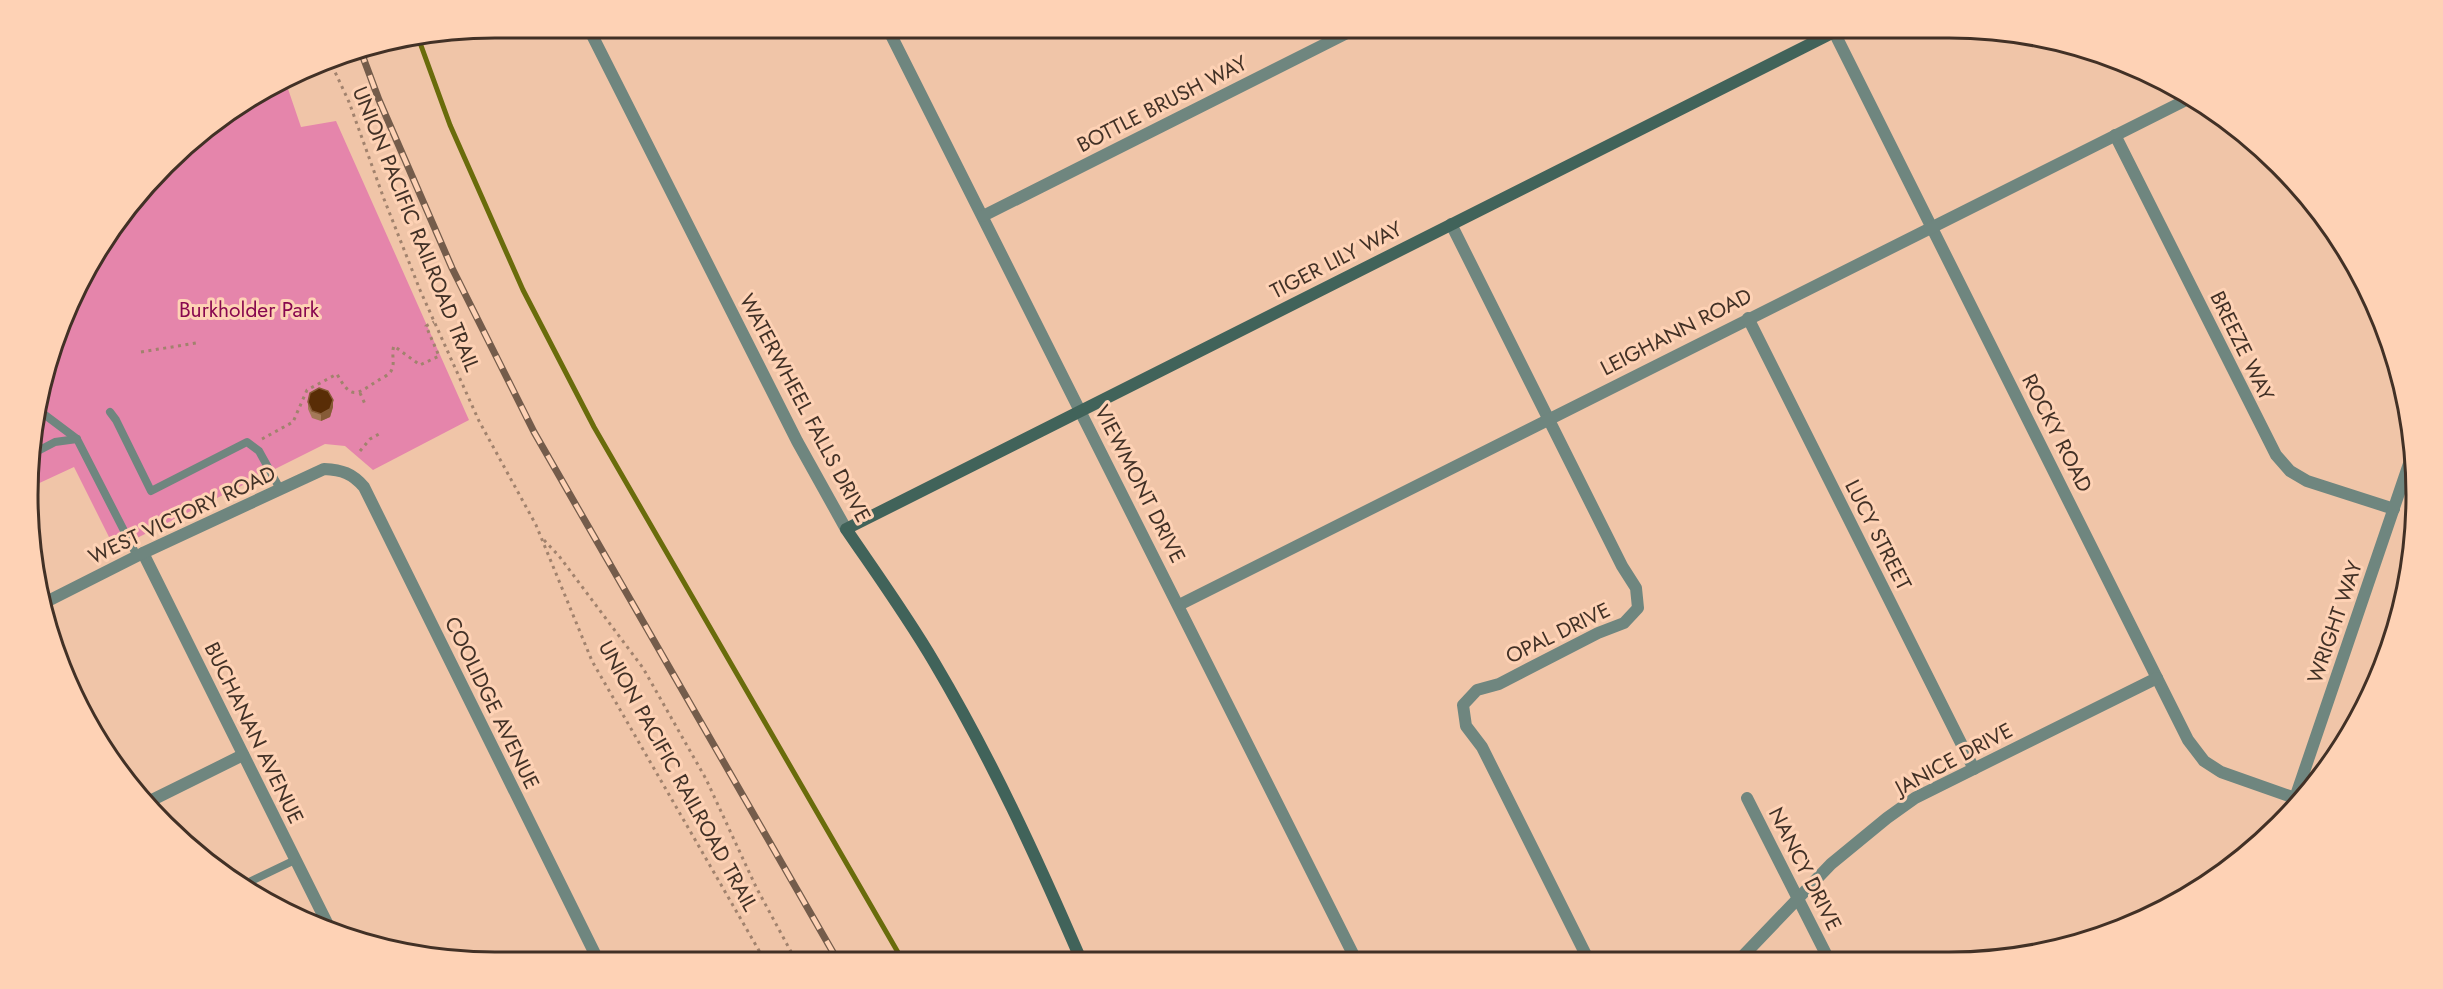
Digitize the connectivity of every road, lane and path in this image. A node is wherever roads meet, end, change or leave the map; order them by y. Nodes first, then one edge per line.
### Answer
1 (594, 38) edge
2 (893, 38) edge
3 (1337, 38) edge
4 (1823, 38) edge
5 (1843, 38) edge
6 (333, 67) edge
7 (2181, 102) edge
8 (2115, 135) junction
9 (983, 216) junction
10 (1451, 224) junction
11 (1932, 227) junction
12 (1748, 318) junction
13 (434, 322) junction
14 (196, 343) dead end
15 (141, 352) dead end
16 (360, 393) junction
17 (365, 404) dead end
18 (1080, 410) junction
19 (110, 412) dead end
20 (44, 415) edge
21 (1548, 418) junction
22 (379, 434) dead end
23 (77, 439) junction
24 (253, 445) junction
25 (39, 450) edge
26 (360, 451) dead end
27 (342, 470) joint
28 (2405, 475) edge
29 (280, 489) junction
30 (2394, 509) junction
31 (846, 529) junction
32 (541, 537) junction
33 (140, 555) junction
34 (50, 600) edge
35 (1179, 605) junction
36 (2157, 678) junction
37 (243, 755) junction
38 (1974, 769) junction
39 (2298, 788) edge
40 (1747, 798) dead end
41 (154, 799) edge
42 (2289, 799) edge
43 (295, 860) junction
44 (252, 881) edge
45 (1798, 900) junction
46 (325, 919) edge
47 (594, 952) edge
48 (760, 952) edge
49 (791, 952) edge
50 (1077, 952) edge
51 (1352, 952) edge
52 (1584, 952) edge
53 (1747, 952) edge
54 (1824, 952) edge

1 - 31 street, WATERWHEEL FALLS DRIVE
2 - 9 street, VIEWMONT DRIVE
3 - 9 street, BOTTLE BRUSH WAY
4 - 10 street, TIGER LILY WAY
5 - 11 street, ROCKY ROAD
6 - 13 path, UNION PACIFIC RAILROAD TRAIL
7 - 8 street, LEIGHANN ROAD
8 - 11 street, LEIGHANN ROAD
8 - 30 street, BREEZE WAY
9 - 18 street, VIEWMONT DRIVE
10 - 18 street, TIGER LILY WAY
10 - 21 street, OPAL DRIVE
11 - 12 street, LEIGHANN ROAD
11 - 36 street, ROCKY ROAD
12 - 21 street, LEIGHANN ROAD
12 - 38 street, LUCY STREET
13 - 16 path
13 - 32 path, UNION PACIFIC RAILROAD TRAIL
14 - 15 path
16 - 17 path
16 - 24 path
18 - 31 street, TIGER LILY WAY
18 - 35 street, VIEWMONT DRIVE
19 - 24 lane
20 - 23 lane
21 - 35 street, LEIGHANN ROAD
21 - 52 street, OPAL DRIVE
22 - 26 path
23 - 25 lane
23 - 33 lane
24 - 29 lane
27 - 29 street, WEST VICTORY ROAD
27 - 47 street, COOLIDGE AVENUE
28 - 30 street, WRIGHT WAY
29 - 33 street, WEST VICTORY ROAD
30 - 39 street, WRIGHT WAY
31 - 50 street, WATERWHEEL FALLS DRIVE
32 - 48 path, UNION PACIFIC RAILROAD TRAIL
32 - 49 path, UNION PACIFIC RAILROAD TRAIL
33 - 34 street, WEST VICTORY ROAD
33 - 37 street, BUCHANAN AVENUE
35 - 51 street, VIEWMONT DRIVE
36 - 38 street, JANICE DRIVE
36 - 42 street, ROCKY ROAD
37 - 41 street
37 - 43 street, BUCHANAN AVENUE
38 - 45 street, JANICE DRIVE
40 - 45 street, NANCY DRIVE
43 - 44 lane
43 - 46 street, BUCHANAN AVENUE
45 - 53 street, JANICE DRIVE
45 - 54 street, NANCY DRIVE

